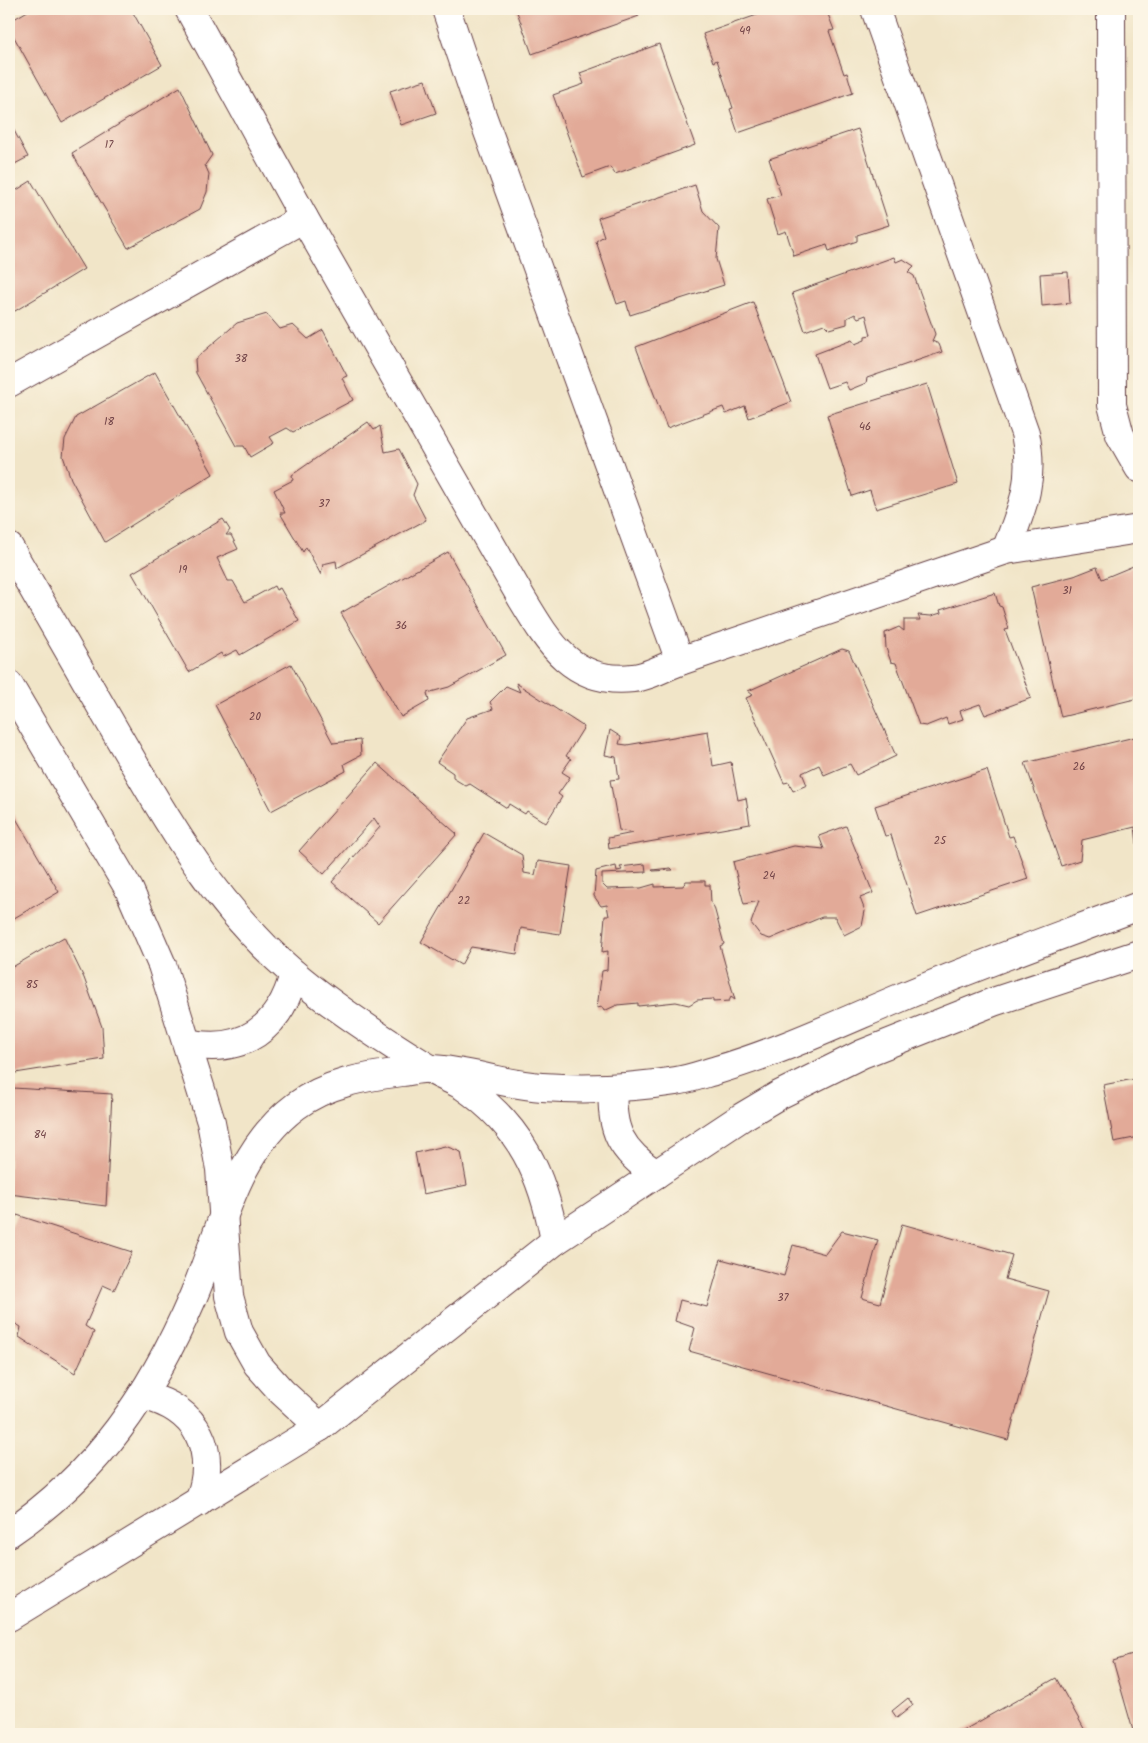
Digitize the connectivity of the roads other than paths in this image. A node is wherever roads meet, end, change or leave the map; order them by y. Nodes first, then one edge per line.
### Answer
1 (189, 9) edge
2 (446, 9) edge
3 (875, 9) edge
4 (1111, 9) edge
5 (304, 218) junction
6 (9, 383) edge
7 (1139, 468) edge
8 (1139, 529) edge
9 (9, 548) edge
10 (1006, 550) junction
11 (680, 661) junction
12 (9, 684) edge
13 (1139, 906) edge
14 (1139, 954) edge
15 (294, 974) junction
16 (187, 1043) junction
17 (428, 1068) junction
18 (613, 1088) junction
19 (656, 1174) junction
20 (224, 1217) junction
21 (555, 1241) junction
22 (144, 1396) junction
23 (320, 1427) junction
24 (199, 1502) junction
25 (9, 1533) edge
26 (9, 1617) edge

1 - 5 street
2 - 11 street
3 - 10 street
4 - 7 street
5 - 6 street
5 - 11 street
8 - 10 street
9 - 15 street
10 - 11 street
12 - 16 street
13 - 18 street
14 - 19 street
15 - 16 street
15 - 17 street
16 - 20 street
17 - 18 street
17 - 20 street
17 - 21 street
18 - 19 street
19 - 21 street
20 - 22 street
20 - 23 street
21 - 23 street
22 - 24 street
22 - 25 street
23 - 24 street
24 - 26 street

